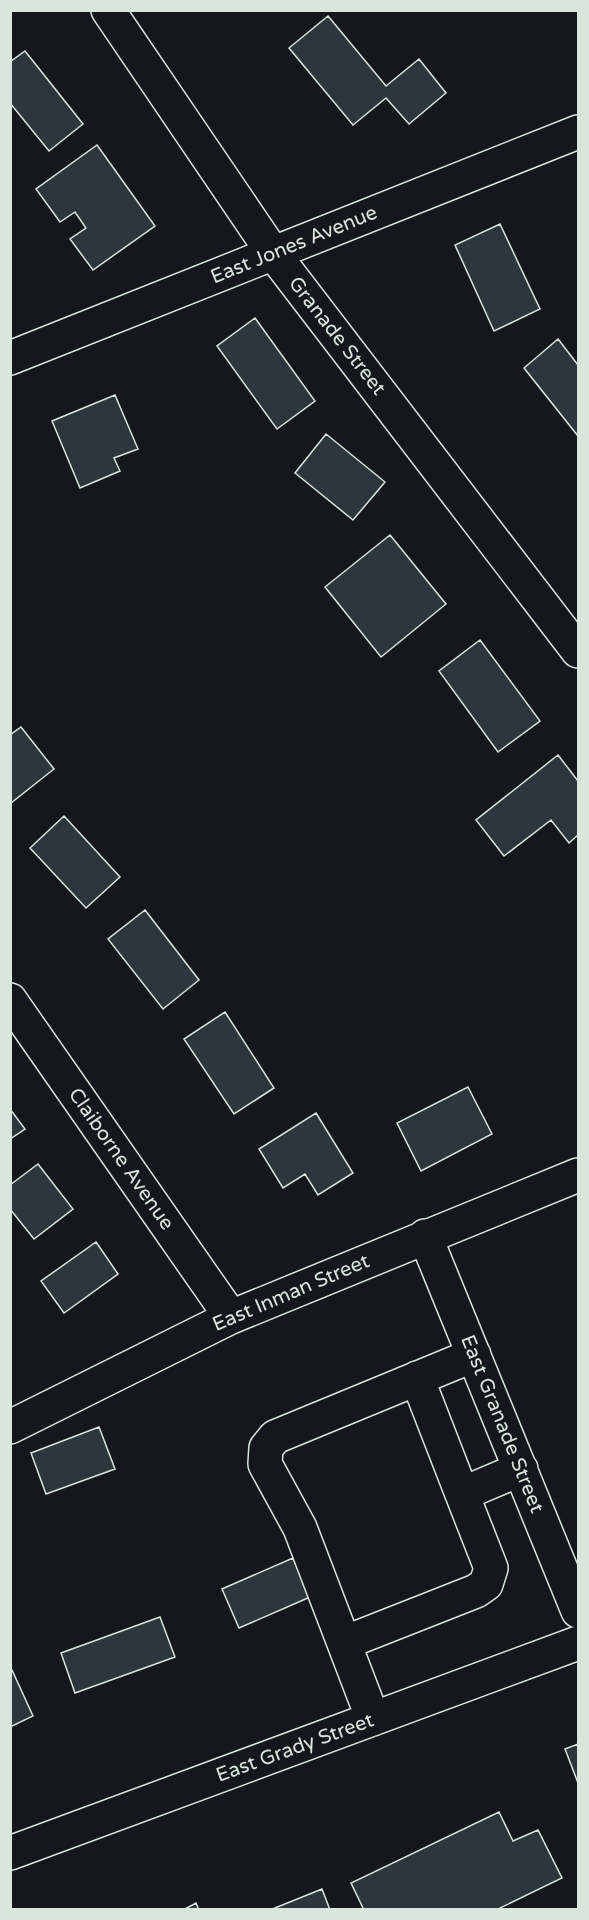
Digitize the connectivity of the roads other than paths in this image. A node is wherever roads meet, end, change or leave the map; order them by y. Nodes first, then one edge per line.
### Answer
1 (108, 10) edge
2 (579, 132) edge
3 (273, 253) junction
4 (10, 358) edge
5 (579, 651) edge
6 (10, 1000) edge
7 (579, 1175) edge
8 (425, 1236) junction
9 (231, 1317) junction
10 (474, 1355) junction
11 (417, 1378) junction
12 (10, 1427) edge
13 (521, 1469) junction
14 (462, 1494) junction
15 (579, 1611) edge
16 (344, 1643) junction
17 (579, 1643) edge
18 (373, 1719) junction
19 (10, 1853) edge

1 - 3 street, Granade Street
2 - 3 street, East Jones Avenue
3 - 4 street, East Jones Avenue
3 - 5 street, Granade Street
6 - 9 street, Claiborne Avenue
7 - 8 street, East Inman Street
8 - 9 street, East Inman Street
8 - 10 street, East Granade Street
9 - 12 street, East Inman Street
10 - 11 street
10 - 13 street, East Granade Street
11 - 14 street
11 - 16 street
13 - 14 street
13 - 15 street, East Granade Street
14 - 16 street
16 - 18 street
17 - 18 street, East Grady Street
18 - 19 street, East Grady Street

